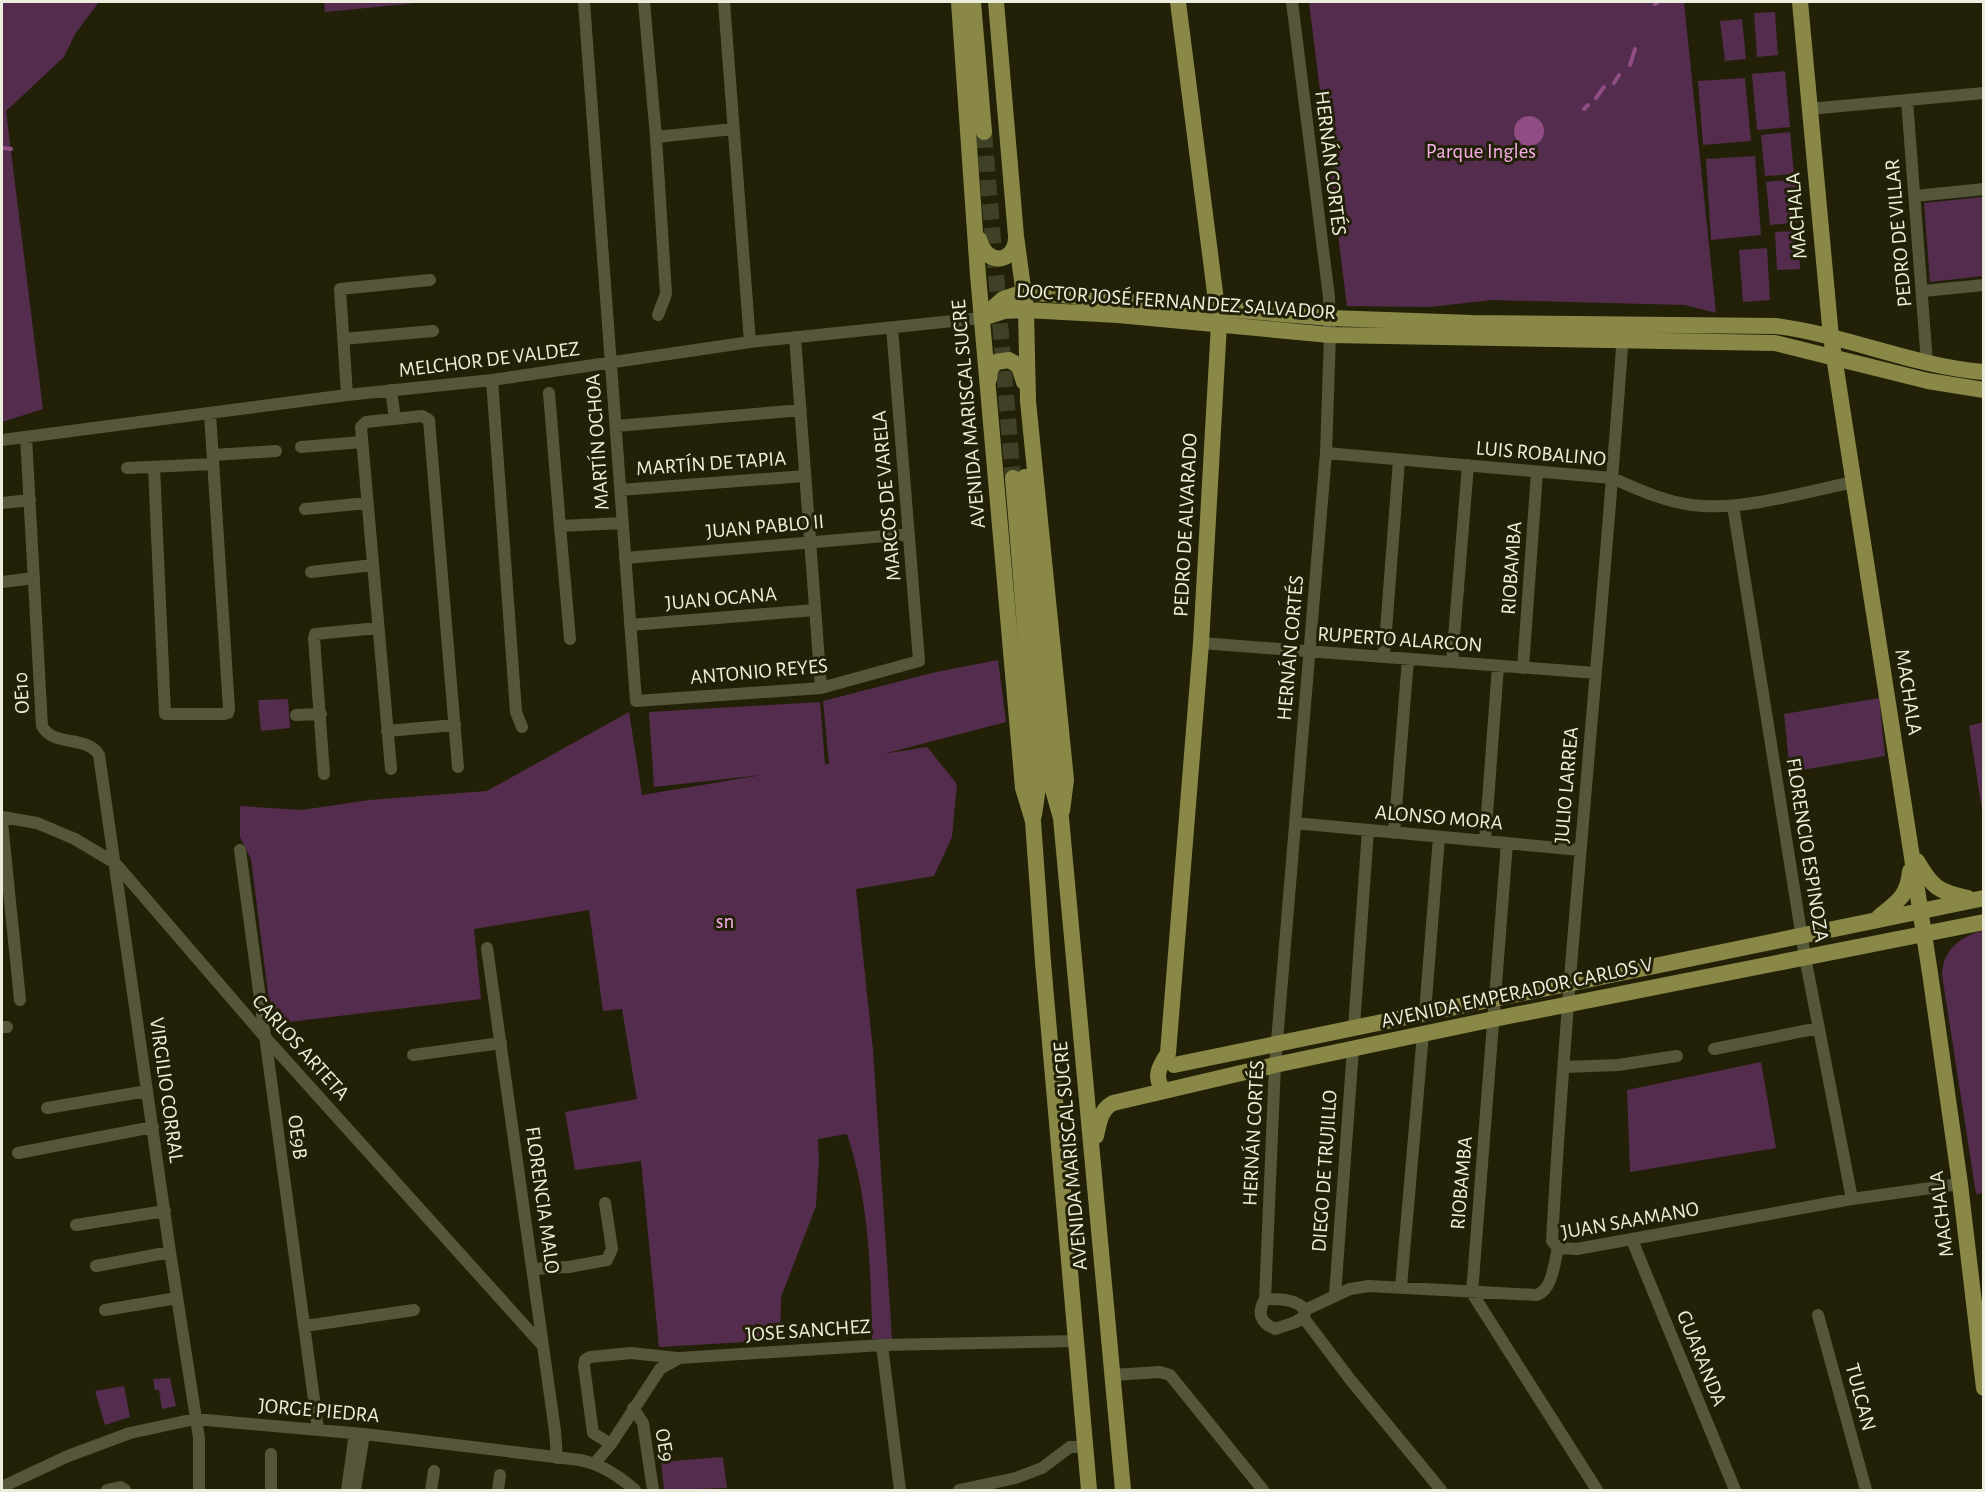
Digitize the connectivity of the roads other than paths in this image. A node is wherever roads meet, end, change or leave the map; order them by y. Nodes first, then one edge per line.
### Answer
1 (584, 2) edge
2 (644, 2) edge
3 (724, 2) edge
4 (959, 2) edge
5 (973, 2) edge
6 (984, 2) edge
7 (996, 2) edge
8 (1178, 2) edge
9 (1292, 2) edge
10 (1800, 2) edge
11 (1983, 93) edge
12 (1907, 100) junction
13 (1809, 109) junction
14 (733, 129) junction
15 (657, 137) junction
16 (1983, 189) edge
17 (1916, 196) junction
18 (975, 223) junction
19 (1016, 236) junction
20 (430, 280) dead end
21 (1983, 285) edge
22 (1923, 291) junction
23 (1024, 292) junction
24 (1026, 310) junction
25 (658, 315) dead end
26 (1218, 316) junction
27 (982, 318) junction
28 (1330, 318) junction
29 (1624, 324) junction
30 (892, 328) junction
31 (433, 331) dead end
32 (1330, 335) junction
33 (795, 337) junction
34 (1831, 337) junction
35 (343, 339) junction
36 (750, 342) junction
37 (1623, 342) junction
38 (1834, 358) junction
39 (611, 363) junction
40 (1928, 363) junction
41 (1983, 372) edge
42 (492, 380) junction
43 (988, 383) junction
44 (391, 390) junction
45 (1983, 390) edge
46 (549, 393) dead end
47 (347, 395) junction
48 (1028, 401) junction
49 (801, 410) junction
50 (210, 414) junction
51 (395, 419) junction
52 (616, 426) junction
53 (26, 437) junction
54 (2, 440) edge
55 (362, 442) junction
56 (301, 447) dead end
57 (276, 451) dead end
58 (1326, 453) junction
59 (213, 459) junction
60 (1399, 460) junction
61 (1468, 465) junction
62 (153, 466) junction
63 (127, 468) dead end
64 (1537, 472) junction
65 (805, 476) junction
66 (1612, 478) junction
67 (1854, 482) junction
68 (620, 490) junction
69 (30, 500) junction
70 (2, 503) edge
71 (367, 503) junction
72 (1733, 506) junction
73 (305, 509) dead end
74 (623, 523) junction
75 (560, 526) junction
76 (909, 534) junction
77 (810, 542) junction
78 (625, 558) junction
79 (373, 566) junction
80 (311, 572) dead end
81 (34, 578) junction
82 (2, 582) edge
83 (815, 610) junction
84 (630, 625) junction
85 (378, 628) junction
86 (570, 639) dead end
87 (1201, 643) junction
88 (1310, 651) junction
89 (1384, 657) junction
90 (1408, 659) junction
91 (919, 661) joint
92 (1452, 662) junction
93 (1498, 666) junction
94 (1523, 668) junction
95 (1596, 673) junction
96 (821, 688) junction
97 (636, 701) joint
98 (321, 714) junction
99 (296, 715) dead end
100 (455, 725) junction
101 (522, 727) dead end
102 (387, 730) junction
103 (45, 731) joint
104 (458, 767) dead end
105 (391, 769) dead end
106 (324, 774) dead end
107 (2, 817) edge
108 (1061, 818) junction
109 (1033, 821) junction
110 (2, 822) edge
111 (1295, 823) junction
112 (1368, 830) junction
113 (1394, 832) junction
114 (1439, 837) junction
115 (1485, 841) junction
116 (1507, 843) junction
117 (240, 850) dead end
118 (1580, 850) junction
119 (1911, 853) junction
120 (115, 863) junction
121 (1979, 899) edge
122 (1920, 911) junction
123 (1874, 920) junction
124 (1975, 924) edge
125 (1802, 935) junction
126 (1924, 935) junction
127 (488, 948) dead end
128 (1805, 957) junction
129 (1930, 973) junction
130 (1570, 982) junction
131 (1496, 998) junction
132 (20, 1000) dead end
133 (1569, 1004) junction
134 (1425, 1012) junction
135 (1494, 1019) junction
136 (1354, 1027) junction
137 (1819, 1028) junction
138 (1423, 1034) junction
139 (264, 1036) junction
140 (501, 1042) junction
141 (1277, 1043) junction
142 (1353, 1049) junction
143 (1714, 1049) dead end
144 (413, 1055) dead end
145 (1677, 1056) dead end
146 (1171, 1059) junction
147 (1275, 1065) junction
148 (1564, 1067) junction
149 (1169, 1090) junction
150 (147, 1091) junction
151 (47, 1108) dead end
152 (153, 1127) junction
153 (1093, 1149) junction
154 (18, 1153) dead end
155 (1960, 1184) junction
156 (1852, 1199) junction
157 (605, 1203) dead end
158 (165, 1211) junction
159 (76, 1225) dead end
160 (1632, 1240) junction
161 (1558, 1248) junction
162 (170, 1252) junction
163 (96, 1266) dead end
164 (533, 1269) junction
165 (1401, 1287) junction
166 (1472, 1293) junction
167 (1335, 1295) junction
168 (177, 1298) junction
169 (1264, 1299) junction
170 (414, 1310) dead end
171 (105, 1311) dead end
172 (1304, 1313) junction
173 (1818, 1315) dead end
174 (305, 1326) junction
175 (1077, 1341) junction
176 (882, 1345) junction
177 (543, 1346) junction
178 (679, 1358) junction
179 (1112, 1375) junction
180 (1983, 1388) edge
181 (633, 1408) junction
182 (195, 1419) junction
183 (318, 1429) junction
184 (359, 1434) junction
185 (611, 1444) junction
186 (1085, 1447) junction
187 (271, 1455) dead end
188 (556, 1458) junction
189 (595, 1463) junction
190 (434, 1471) dead end
191 (500, 1475) dead end
192 (2, 1487) edge
193 (107, 1491) edge
194 (125, 1491) edge
195 (199, 1491) edge
196 (271, 1491) edge
197 (347, 1491) edge
198 (355, 1491) edge
199 (431, 1491) edge
200 (498, 1491) edge
201 (635, 1491) edge
202 (653, 1491) edge
203 (900, 1491) edge
204 (959, 1491) edge
205 (1089, 1491) edge
206 (1123, 1491) edge
207 (1263, 1491) edge
208 (1441, 1491) edge
209 (1597, 1491) edge
210 (1735, 1491) edge
211 (1866, 1491) edge

1 - 39 street, MARTÍN OCHOA
2 - 15 street
3 - 14 street
4 - 18 main road, AVENIDA MARISCAL SUCRE
5 - 6 main road
7 - 19 main road, AVENIDA MARISCAL SUCRE
8 - 26 main road, PEDRO DE ALVARADO
9 - 28 street, HERNÁN CORTÉS
10 - 13 main road, MACHALA
11 - 12 street
12 - 13 street
12 - 17 street, PEDRO DE VILLAR
13 - 34 main road, MACHALA
14 - 15 street
14 - 36 street
15 - 25 street
16 - 17 street
17 - 22 street, PEDRO DE VILLAR
18 - 19 main road
18 - 27 main road, AVENIDA MARISCAL SUCRE
19 - 23 main road, AVENIDA MARISCAL SUCRE
20 - 35 street
21 - 22 street
22 - 40 street, PEDRO DE VILLAR
23 - 24 main road, AVENIDA MARISCAL SUCRE
23 - 26 main road, DOCTOR JOSÉ FERNANDEZ SALVADOR
23 - 27 main road, DOCTOR JOSÉ FERNANDEZ SALVADOR
24 - 26 main road, DOCTOR JOSÉ FERNANDEZ SALVADOR
24 - 27 main road, DOCTOR JOSÉ FERNANDEZ SALVADOR
24 - 48 main road, AVENIDA MARISCAL SUCRE
26 - 28 main road, DOCTOR JOSÉ FERNANDEZ SALVADOR
26 - 32 main road, DOCTOR JOSÉ FERNANDEZ SALVADOR
26 - 87 main road, PEDRO DE ALVARADO
27 - 30 street, MELCHOR DE VALDEZ
27 - 43 main road, AVENIDA MARISCAL SUCRE
28 - 29 main road, DOCTOR JOSÉ FERNANDEZ SALVADOR
28 - 32 street, HERNÁN CORTÉS
29 - 34 main road, DOCTOR JOSÉ FERNANDEZ SALVADOR
29 - 37 street, JULIO LARREA
30 - 33 street, MELCHOR DE VALDEZ
30 - 76 street, MARCOS DE VARELA
31 - 35 street
32 - 37 main road, DOCTOR JOSÉ FERNANDEZ SALVADOR
32 - 58 street, HERNÁN CORTÉS
33 - 36 street, MELCHOR DE VALDEZ
33 - 49 street
34 - 38 main road, MACHALA
34 - 40 main road, DOCTOR JOSÉ FERNANDEZ SALVADOR
35 - 47 street
36 - 39 street, MELCHOR DE VALDEZ
37 - 38 main road, DOCTOR JOSÉ FERNANDEZ SALVADOR
37 - 66 street, JULIO LARREA
38 - 45 main road, DOCTOR JOSÉ FERNANDEZ SALVADOR
38 - 67 main road, MACHALA
39 - 42 street, MELCHOR DE VALDEZ
39 - 52 street, MARTÍN OCHOA
40 - 41 main road, DOCTOR JOSÉ FERNANDEZ SALVADOR
42 - 44 street, MELCHOR DE VALDEZ
42 - 101 street
43 - 48 main road
43 - 109 main road, AVENIDA MARISCAL SUCRE
44 - 47 street, MELCHOR DE VALDEZ
44 - 51 street
46 - 75 street
47 - 50 street, MELCHOR DE VALDEZ
48 - 108 main road, AVENIDA MARISCAL SUCRE
49 - 52 street
49 - 65 street
50 - 53 street, MELCHOR DE VALDEZ
50 - 59 street
51 - 55 street
51 - 100 street
52 - 68 street, MARTÍN OCHOA
53 - 54 street, MELCHOR DE VALDEZ
53 - 69 street, OE10
55 - 56 street
55 - 71 street
57 - 59 street
58 - 60 street, LUIS ROBALINO
58 - 88 street, HERNÁN CORTÉS
59 - 62 street
59 - 62 street
60 - 61 street, LUIS ROBALINO
60 - 89 street
61 - 64 street, LUIS ROBALINO
61 - 92 street
62 - 63 street
64 - 66 street, LUIS ROBALINO
64 - 94 street, RIOBAMBA
65 - 68 street, MARTÍN DE TAPIA
65 - 77 street
66 - 72 street, LUIS ROBALINO
66 - 95 street, JULIO LARREA
67 - 72 street, LUIS ROBALINO
67 - 119 main road, MACHALA
68 - 74 street, MARTÍN OCHOA
69 - 70 street
69 - 81 street, OE10
71 - 73 street
71 - 79 street
72 - 125 street, FLORENCIO ESPINOZA
74 - 75 street
74 - 78 street, MARTÍN OCHOA
75 - 86 street
76 - 77 street, JUAN PABLO II
76 - 91 street, MARCOS DE VARELA
77 - 78 street, JUAN PABLO II
77 - 83 street
78 - 84 street, MARTÍN OCHOA
79 - 80 street
79 - 85 street
81 - 82 street
81 - 103 street, OE10
83 - 84 street, JUAN OCANA
83 - 96 street
84 - 97 street, MARTÍN OCHOA
85 - 98 street
85 - 102 street
87 - 88 street, RUPERTO ALARCON
87 - 146 main road, PEDRO DE ALVARADO
88 - 89 street, RUPERTO ALARCON
88 - 111 street, HERNÁN CORTÉS
89 - 90 street, RUPERTO ALARCON
90 - 92 street, RUPERTO ALARCON
90 - 113 street
91 - 96 street, ANTONIO REYES
92 - 93 street, RUPERTO ALARCON
93 - 94 street, RUPERTO ALARCON
93 - 115 street
94 - 95 street, RUPERTO ALARCON
95 - 118 street, JULIO LARREA
96 - 97 street, ANTONIO REYES
98 - 99 street
98 - 106 street
100 - 102 street
100 - 104 street
102 - 105 street
103 - 120 street, VIRGILIO CORRAL
107 - 120 street, CARLOS ARTETA
108 - 109 main road, AVENIDA MARISCAL SUCRE
108 - 153 main road, AVENIDA MARISCAL SUCRE
109 - 175 main road, AVENIDA MARISCAL SUCRE
110 - 132 street
111 - 112 street, ALONSO MORA
111 - 141 street, HERNÁN CORTÉS
112 - 113 street, ALONSO MORA
112 - 136 street
113 - 114 street, ALONSO MORA
114 - 115 street, ALONSO MORA
114 - 134 street
115 - 116 street, ALONSO MORA
116 - 118 street, ALONSO MORA
116 - 131 street, RIOBAMBA
117 - 139 street, OE9B
118 - 130 street, JULIO LARREA
119 - 121 main road
119 - 122 main road, MACHALA
119 - 123 main road
120 - 139 street, CARLOS ARTETA
120 - 150 street, VIRGILIO CORRAL
121 - 122 main road, AVENIDA EMPERADOR CARLOS V
122 - 123 main road, AVENIDA EMPERADOR CARLOS V
122 - 126 main road, MACHALA
123 - 125 main road, AVENIDA EMPERADOR CARLOS V
124 - 126 main road, AVENIDA EMPERADOR CARLOS V
124 - 129 main road
125 - 128 street, FLORENCIO ESPINOZA
125 - 130 main road, AVENIDA EMPERADOR CARLOS V
126 - 128 main road, AVENIDA EMPERADOR CARLOS V
126 - 129 main road, MACHALA
127 - 140 street, FLORENCIA MALO
128 - 133 main road, AVENIDA EMPERADOR CARLOS V
128 - 137 street, FLORENCIO ESPINOZA
129 - 155 main road, MACHALA
130 - 131 main road, AVENIDA EMPERADOR CARLOS V
130 - 133 street, JULIO LARREA
131 - 134 main road, AVENIDA EMPERADOR CARLOS V
131 - 135 street, RIOBAMBA
133 - 135 main road, AVENIDA EMPERADOR CARLOS V
133 - 148 street, JULIO LARREA
134 - 136 main road, AVENIDA EMPERADOR CARLOS V
135 - 138 main road, AVENIDA EMPERADOR CARLOS V
135 - 166 street, RIOBAMBA
136 - 141 main road, AVENIDA EMPERADOR CARLOS V
137 - 143 street
137 - 156 street, FLORENCIO ESPINOZA
138 - 142 main road, AVENIDA EMPERADOR CARLOS V
138 - 165 street
139 - 174 street, OE9B
139 - 177 street, CARLOS ARTETA
140 - 144 street
140 - 164 street, FLORENCIA MALO
141 - 146 main road, AVENIDA EMPERADOR CARLOS V
141 - 147 street, HERNÁN CORTÉS
142 - 147 main road, AVENIDA EMPERADOR CARLOS V
142 - 167 street, DIEGO DE TRUJILLO
145 - 148 street
146 - 149 main road, PEDRO DE ALVARADO
147 - 149 main road, AVENIDA EMPERADOR CARLOS V
147 - 169 street, HERNÁN CORTÉS
148 - 161 street, JULIO LARREA
149 - 153 main road, AVENIDA EMPERADOR CARLOS V
150 - 151 street
150 - 152 street, VIRGILIO CORRAL
152 - 154 street
152 - 158 street, VIRGILIO CORRAL
153 - 179 main road, AVENIDA MARISCAL SUCRE
155 - 156 street, JUAN SAAMANO
155 - 180 main road, MACHALA
156 - 160 street, JUAN SAAMANO
157 - 164 street
158 - 159 street
158 - 162 street, VIRGILIO CORRAL
160 - 161 street, JUAN SAAMANO
160 - 210 street, GUARANDA
161 - 166 street, JUAN SAAMANO
162 - 163 street
162 - 168 street, VIRGILIO CORRAL
164 - 177 street, FLORENCIA MALO
165 - 166 street, JUAN SAAMANO
165 - 167 street, JUAN SAAMANO
166 - 209 street
167 - 172 street, JUAN SAAMANO
168 - 171 street
168 - 182 street, VIRGILIO CORRAL
169 - 172 street
169 - 172 street
170 - 174 street
172 - 208 street
173 - 211 street, TULCAN
174 - 183 street, OE9B
175 - 176 street, JOSE SANCHEZ
175 - 186 main road, AVENIDA MARISCAL SUCRE
176 - 178 street, JOSE SANCHEZ
176 - 203 street
177 - 188 street, FLORENCIA MALO
178 - 181 street
178 - 185 street, JOSE SANCHEZ
179 - 206 main road, AVENIDA MARISCAL SUCRE
179 - 207 street
181 - 185 street
181 - 202 street, OE9
182 - 183 street, JORGE PIEDRA
182 - 192 street, JORGE PIEDRA
182 - 195 street, VIRGILIO CORRAL
183 - 184 street, JORGE PIEDRA
184 - 188 street, JORGE PIEDRA
184 - 197 street
184 - 198 street
185 - 189 street
186 - 204 street
186 - 205 main road, AVENIDA MARISCAL SUCRE
187 - 196 street
188 - 189 street, JORGE PIEDRA
189 - 201 street, JORGE PIEDRA
190 - 199 street
191 - 200 street
193 - 194 street

